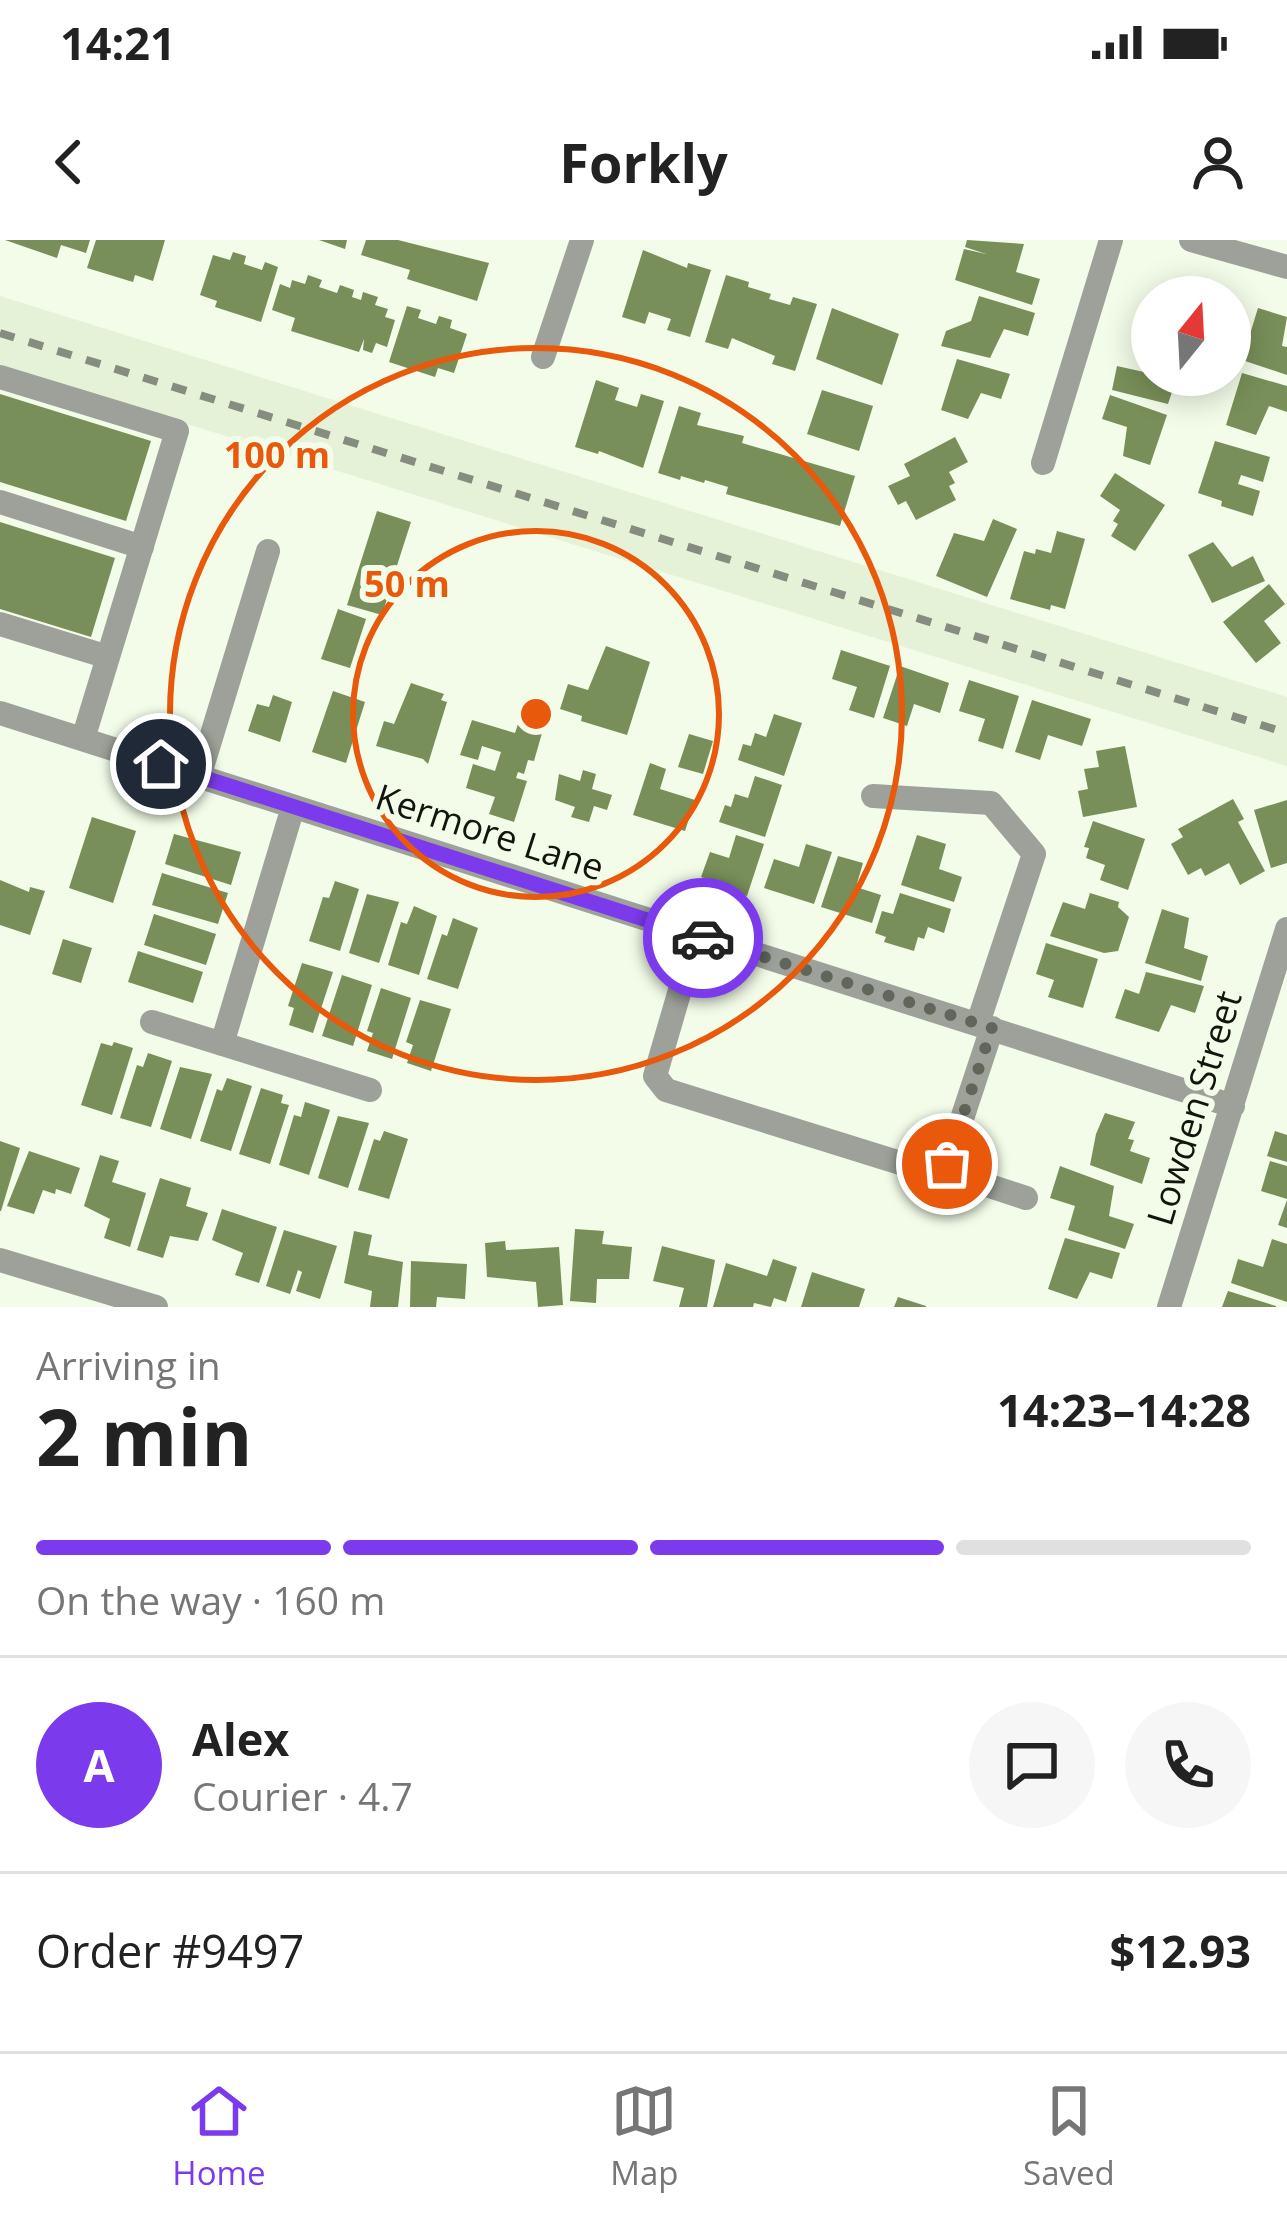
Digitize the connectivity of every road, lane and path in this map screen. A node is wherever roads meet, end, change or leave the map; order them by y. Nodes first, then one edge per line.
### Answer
1 (582, 240) edge
2 (1111, 240) edge
3 (1191, 240) edge
4 (1287, 267) edge
5 (543, 357) dead end
6 (0, 377) edge
7 (1043, 463) dead end
8 (0, 502) edge
9 (142, 547) junction
10 (268, 551) dead end
11 (0, 624) edge
12 (108, 657) junction
13 (0, 712) edge
14 (83, 739) junction
15 (200, 777) junction
16 (873, 796) dead end
17 (293, 807) junction
18 (1287, 929) edge
19 (696, 935) junction
20 (152, 1022) dead end
21 (985, 1025) junction
22 (222, 1044) junction
23 (370, 1090) dead end
24 (1233, 1106) junction
25 (938, 1169) junction
26 (1026, 1198) dead end
27 (0, 1260) edge
28 (155, 1307) edge
29 (1169, 1307) edge

1 - 5 street
2 - 7 street
3 - 4 street
6 - 9 street
8 - 9 street
9 - 12 street
10 - 15 street
11 - 12 street
12 - 14 street
13 - 14 street, Kermore Lane
14 - 15 street, Kermore Lane
15 - 17 street, Kermore Lane
16 - 21 street
17 - 19 street, Kermore Lane
17 - 22 street
18 - 24 street, Lowden Street
19 - 21 street, Kermore Lane
19 - 25 street
20 - 22 street
21 - 24 street, Kermore Lane
21 - 25 street
22 - 23 street
24 - 29 street, Lowden Street
25 - 26 street
27 - 28 street

